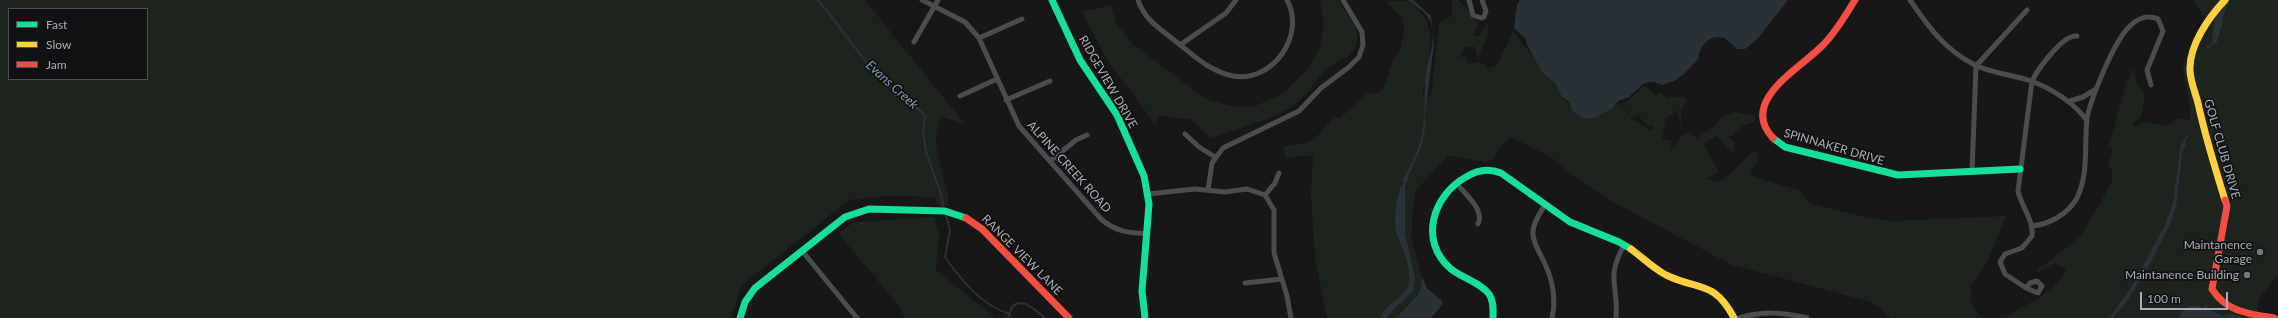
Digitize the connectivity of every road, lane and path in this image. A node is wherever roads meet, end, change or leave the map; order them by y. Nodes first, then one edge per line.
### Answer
1 (922, 0) edge
2 (938, 0) edge
3 (1052, 0) edge
4 (1138, 0) edge
5 (1236, 0) edge
6 (1287, 0) edge
7 (1343, 0) edge
8 (1469, 0) edge
9 (1482, 0) edge
10 (1855, 0) edge
11 (1910, 0) edge
12 (2225, 0) edge
13 (934, 6) junction
14 (2027, 10) dead end
15 (1022, 19) dead end
16 (2077, 36) dead end
17 (979, 38) junction
18 (914, 42) dead end
19 (1180, 45) junction
20 (1976, 66) junction
21 (997, 79) junction
22 (1050, 81) dead end
23 (2032, 81) junction
24 (2151, 86) dead end
25 (2098, 87) junction
26 (960, 96) dead end
27 (1006, 100) junction
28 (2070, 100) junction
29 (2087, 121) junction
30 (1185, 134) dead end
31 (1087, 135) dead end
32 (1215, 157) junction
33 (1050, 161) junction
34 (2020, 169) junction
35 (1279, 172) dead end
36 (1972, 172) junction
37 (1457, 184) junction
38 (1208, 190) junction
39 (1148, 194) junction
40 (1265, 195) junction
41 (1545, 205) junction
42 (1478, 224) dead end
43 (2032, 226) junction
44 (1147, 233) junction
45 (1624, 245) junction
46 (803, 252) junction
47 (1282, 279) junction
48 (1245, 283) dead end
49 (2026, 288) dead end
50 (740, 318) edge
51 (857, 318) edge
52 (1069, 318) edge
53 (1145, 318) edge
54 (1292, 318) edge
55 (1493, 318) edge
56 (1552, 318) edge
57 (1616, 318) edge
58 (1734, 318) edge
59 (1739, 318) edge
60 (1807, 318) edge
61 (2274, 318) edge

1 - 13 street, ALPINE CREEK ROAD
2 - 13 street
3 - 39 street, RIDGEVIEW DRIVE
4 - 19 street
5 - 19 street
6 - 19 street
7 - 32 street
8 - 9 street
10 - 36 street, SPINNAKER DRIVE
11 - 20 street
12 - 61 street, GOLF CLUB DRIVE
13 - 17 street, ALPINE CREEK ROAD
13 - 18 street
14 - 20 street
15 - 17 street
16 - 23 street
17 - 21 street, ALPINE CREEK ROAD
20 - 23 street
20 - 36 street
21 - 26 street
21 - 27 street, ALPINE CREEK ROAD
22 - 27 street
23 - 28 street
23 - 34 street
24 - 25 street
25 - 28 street
25 - 29 street
27 - 33 street, ALPINE CREEK ROAD
28 - 29 street
29 - 43 street
30 - 32 street
31 - 33 street
32 - 38 street
33 - 44 street, ALPINE CREEK ROAD
34 - 36 street, SPINNAKER DRIVE
34 - 43 street
35 - 40 street
37 - 41 street
37 - 42 street
37 - 55 street
38 - 39 street
38 - 40 street
39 - 44 street, RIDGEVIEW DRIVE
40 - 47 street
41 - 45 street
41 - 56 street
43 - 49 street
44 - 53 street, RIDGEVIEW DRIVE
45 - 57 street
45 - 58 street
46 - 50 street, RANGE VIEW LANE
46 - 51 street
46 - 52 street, RANGE VIEW LANE
47 - 48 street
47 - 54 street
59 - 60 street

